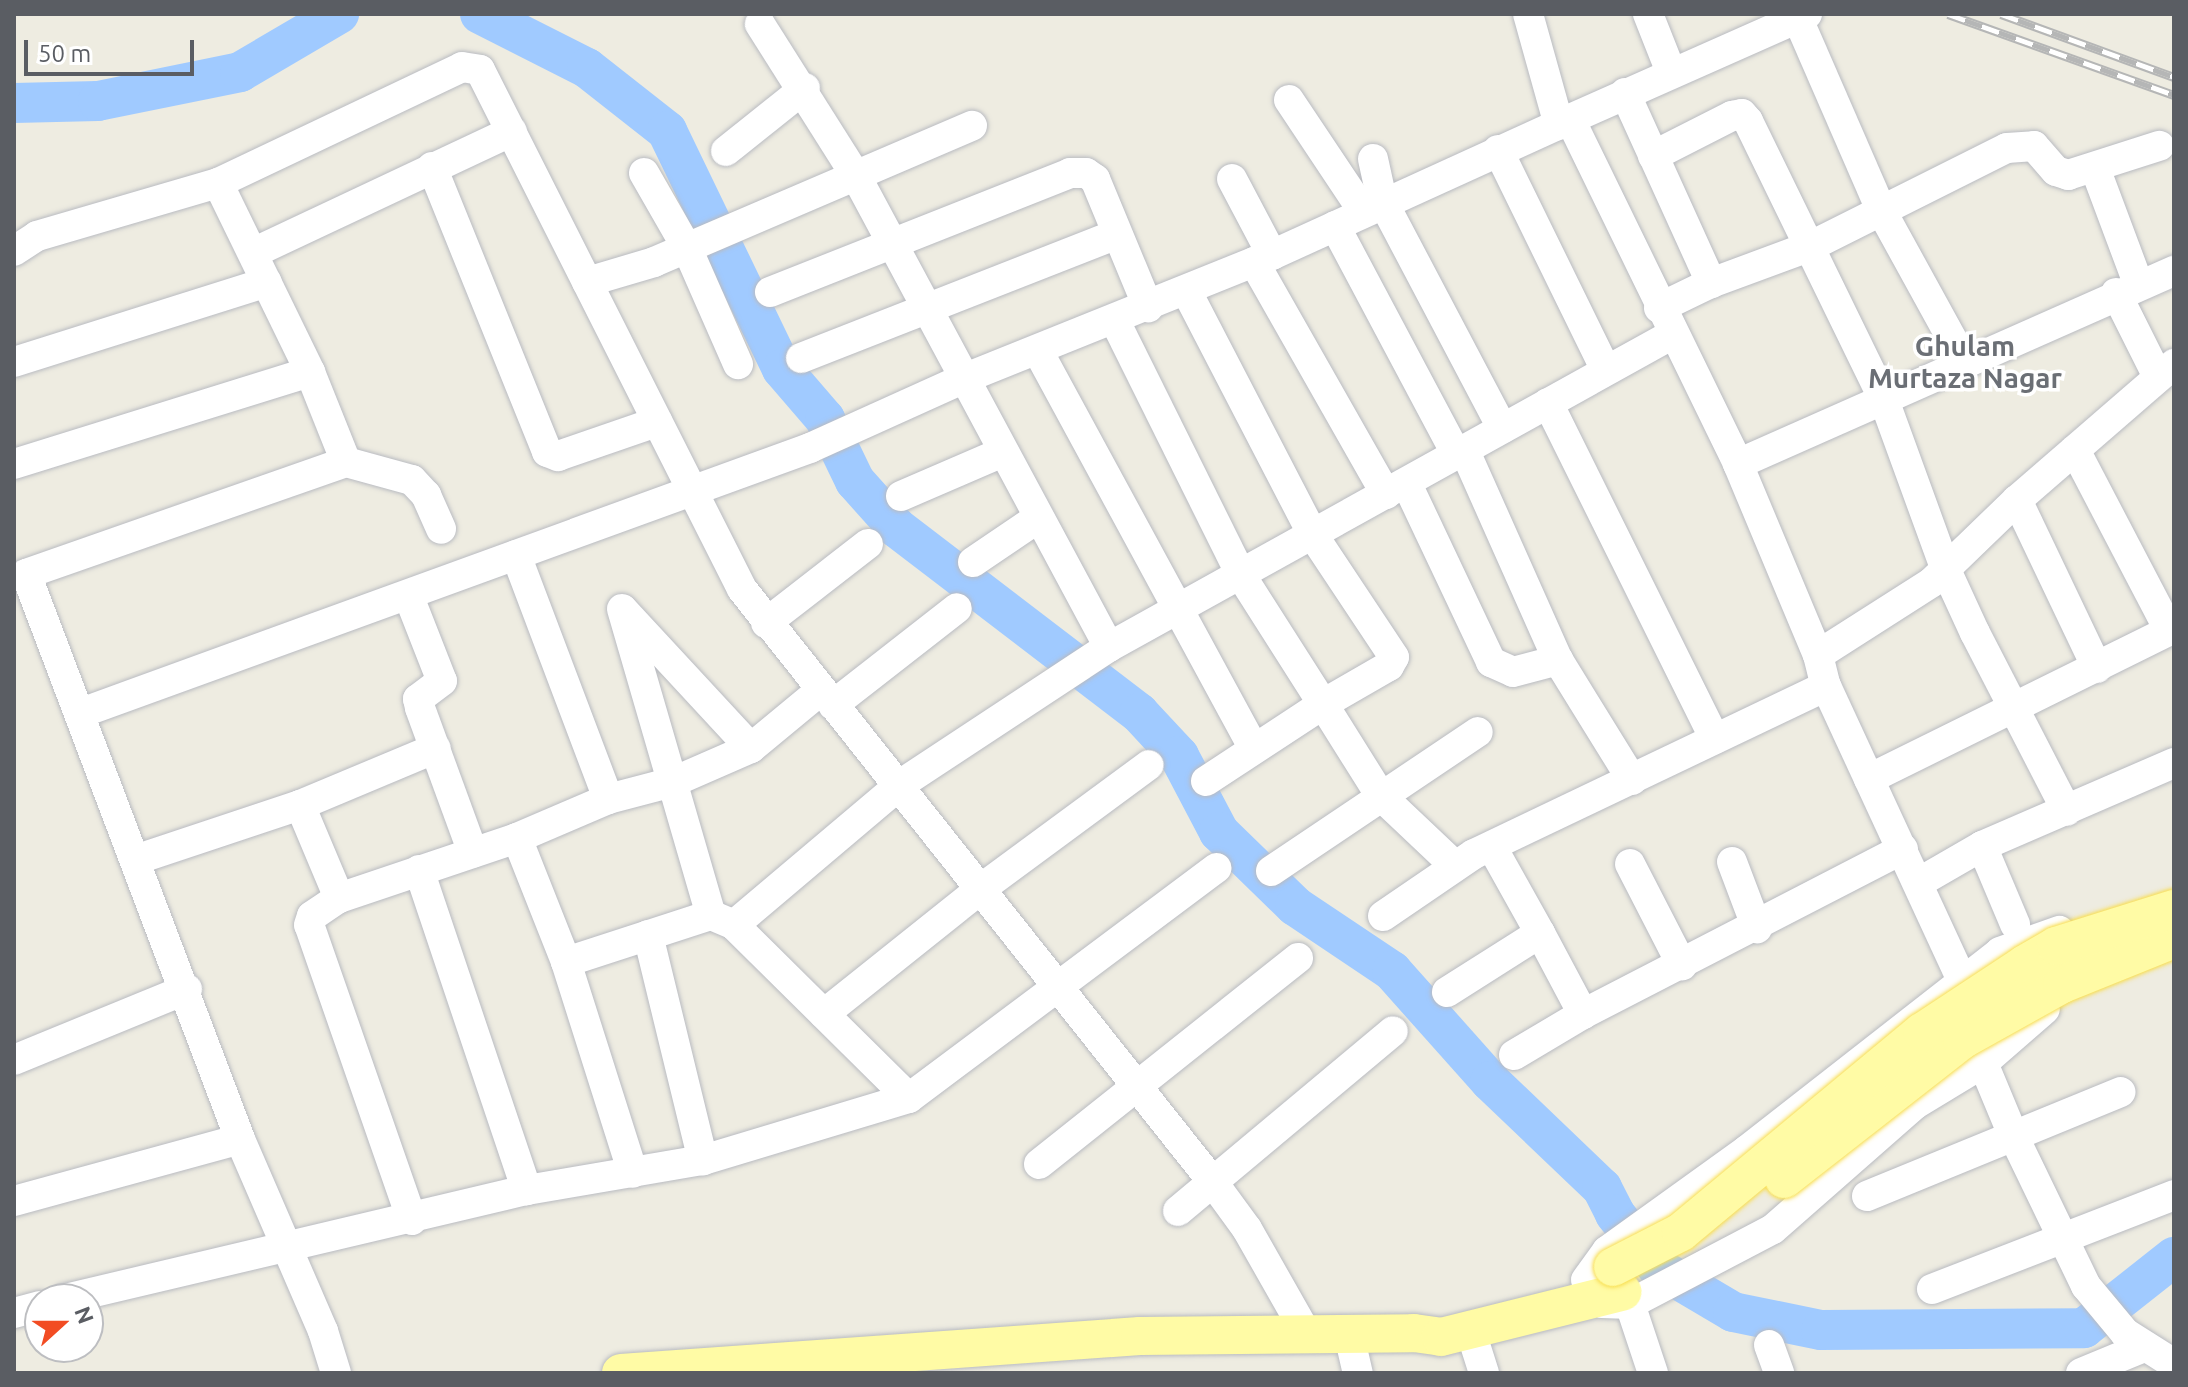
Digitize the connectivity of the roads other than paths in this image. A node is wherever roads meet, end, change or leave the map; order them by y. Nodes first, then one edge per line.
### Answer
1 (1528, 14) edge
2 (1648, 14) edge
3 (1803, 16) edge
4 (760, 24) dead end
5 (1671, 72) junction
6 (805, 88) junction
7 (1625, 93) junction
8 (1289, 100) dead end
9 (1564, 122) junction
10 (972, 126) dead end
11 (512, 131) junction
12 (2159, 146) dead end
13 (1498, 150) junction
14 (726, 151) dead end
15 (1653, 156) junction
16 (1373, 159) dead end
17 (432, 167) junction
18 (2095, 168) junction
19 (644, 173) dead end
20 (856, 176) junction
21 (1232, 179) dead end
22 (218, 183) junction
23 (1372, 206) junction
24 (1881, 210) junction
25 (1335, 226) junction
26 (1115, 235) junction
27 (700, 242) junction
28 (893, 244) junction
29 (1811, 246) junction
30 (14, 251) edge
31 (253, 253) junction
32 (1263, 259) junction
33 (2174, 271) edge
34 (267, 282) junction
35 (587, 282) junction
36 (1711, 283) junction
37 (2127, 288) junction
38 (770, 292) dead end
39 (1187, 292) junction
40 (1148, 307) junction
41 (930, 310) junction
42 (1115, 321) junction
43 (1666, 321) junction
44 (1038, 351) junction
45 (801, 358) dead end
46 (14, 362) edge
47 (1965, 363) junction
48 (738, 364) dead end
49 (1606, 370) junction
50 (2166, 370) edge
51 (310, 372) junction
52 (963, 379) junction
53 (1884, 400) junction
54 (1548, 403) junction
55 (657, 422) junction
56 (1502, 428) junction
57 (2075, 450) junction
58 (1003, 452) junction
59 (1460, 452) junction
60 (346, 462) junction
61 (14, 464) edge
62 (1738, 464) junction
63 (1397, 489) junction
64 (695, 492) junction
65 (901, 496) dead end
66 (2017, 500) junction
67 (1038, 518) junction
68 (441, 529) dead end
69 (1313, 535) junction
70 (868, 544) dead end
71 (516, 555) junction
72 (973, 562) dead end
73 (18, 570) edge
74 (1946, 570) junction
75 (1242, 577) junction
76 (409, 597) junction
77 (957, 608) dead end
78 (1179, 611) junction
79 (766, 623) junction
80 (2171, 629) edge
81 (1101, 654) junction
82 (1818, 655) junction
83 (1558, 660) junction
84 (2097, 668) junction
85 (1826, 686) junction
86 (827, 698) junction
87 (1323, 704) junction
88 (2016, 705) junction
89 (81, 713) junction
90 (1478, 732) dead end
91 (1715, 739) junction
92 (436, 748) junction
93 (751, 748) junction
94 (1254, 748) junction
95 (2174, 763) edge
96 (1149, 765) dead end
97 (1869, 779) junction
98 (1632, 780) junction
99 (1206, 781) dead end
100 (673, 782) junction
101 (901, 784) junction
102 (1380, 795) junction
103 (608, 799) junction
104 (300, 805) junction
105 (2067, 811) junction
106 (517, 838) junction
107 (1982, 846) junction
108 (1492, 847) junction
109 (1903, 849) junction
110 (473, 853) junction
111 (135, 860) junction
112 (1732, 862) dead end
113 (1630, 864) dead end
114 (1455, 866) junction
115 (1217, 868) dead end
116 (419, 870) junction
117 (1271, 871) dead end
118 (1918, 883) junction
119 (982, 888) junction
120 (2174, 891) edge
121 (339, 898) junction
122 (2174, 909) edge
123 (1383, 916) dead end
124 (722, 920) junction
125 (2015, 924) dead end
126 (1757, 928) junction
127 (1540, 933) junction
128 (648, 935) junction
129 (2174, 939) edge
130 (2174, 953) edge
131 (1298, 958) dead end
132 (566, 962) junction
133 (1682, 965) junction
134 (1962, 981) junction
135 (1057, 988) junction
136 (187, 989) junction
137 (1447, 992) dead end
138 (824, 1014) junction
139 (1583, 1014) junction
140 (1393, 1031) dead end
141 (1514, 1055) dead end
142 (14, 1060) edge
143 (1983, 1063) junction
144 (1137, 1087) junction
145 (2121, 1092) dead end
146 (909, 1098) junction
147 (2013, 1135) junction
148 (240, 1139) junction
149 (703, 1160) junction
150 (1039, 1164) dead end
151 (633, 1173) junction
152 (1212, 1181) junction
153 (527, 1190) junction
154 (2174, 1195) edge
155 (1867, 1196) dead end
156 (14, 1201) edge
157 (1178, 1211) dead end
158 (412, 1220) junction
159 (2064, 1236) junction
160 (286, 1248) junction
161 (1613, 1285) junction
162 (1932, 1289) dead end
163 (104, 1290) edge
164 (1471, 1332) junction
165 (1306, 1333) junction
166 (1414, 1333) junction
167 (1349, 1335) junction
168 (2134, 1340) junction
169 (2174, 1364) edge
170 (744, 1370) edge
171 (336, 1373) edge
172 (621, 1373) edge
173 (1358, 1373) edge
174 (1484, 1373) edge
175 (1653, 1373) edge
176 (2081, 1373) edge

1 - 9 street
2 - 5 street
3 - 5 street
3 - 24 street
4 - 6 street
5 - 7 street
6 - 14 street
6 - 20 street
7 - 9 street
7 - 15 street
8 - 23 street
9 - 13 street
9 - 43 street
10 - 20 street
11 - 17 street
11 - 22 street
11 - 35 street
12 - 18 street
13 - 23 street
13 - 49 street
15 - 29 street
15 - 36 street
16 - 23 street
17 - 31 street
17 - 55 street
18 - 24 street
18 - 37 street
19 - 27 street
20 - 27 street
20 - 28 street
21 - 32 street
22 - 30 street
22 - 31 street
23 - 25 street
23 - 56 street
24 - 29 street
24 - 47 street
25 - 32 street
25 - 59 street
26 - 28 street
26 - 40 street
26 - 41 street
27 - 35 street
27 - 48 street
28 - 38 street
28 - 41 street
29 - 36 street
29 - 53 street
31 - 34 street
32 - 39 street
32 - 63 street
33 - 37 street
34 - 46 street
34 - 51 street
35 - 55 street
36 - 43 street
37 - 47 street
37 - 50 street
39 - 40 street
39 - 69 street
40 - 42 street
41 - 45 street
41 - 52 street
42 - 44 street
42 - 75 street
43 - 49 street
43 - 62 street
44 - 52 street
44 - 78 street
47 - 53 street
49 - 54 street
50 - 57 street
51 - 60 street
51 - 61 street
52 - 58 street
52 - 64 street
53 - 62 street
53 - 74 street
54 - 56 street
54 - 91 street
55 - 64 street
56 - 59 street
57 - 66 street
57 - 80 street
58 - 65 street
58 - 67 street
59 - 63 street
59 - 83 street
60 - 68 street
60 - 73 street
62 - 82 street
63 - 69 street
63 - 83 street
64 - 71 street
64 - 79 street
66 - 74 street
66 - 84 street
67 - 72 street
67 - 81 street
69 - 75 street
69 - 87 street
70 - 79 street
71 - 76 street
71 - 103 street
73 - 89 street
74 - 82 street
74 - 88 street
75 - 78 street
75 - 87 street
76 - 89 street
76 - 92 street
77 - 86 street
78 - 81 street
78 - 94 street
79 - 86 street
80 - 84 street
81 - 101 street
82 - 85 street
83 - 98 street
84 - 88 street
85 - 91 street
85 - 97 street
86 - 93 street
86 - 101 street
87 - 94 street
87 - 102 street
88 - 97 street
88 - 105 street
89 - 111 street
90 - 102 street
91 - 98 street
92 - 104 street
92 - 110 street
93 - 100 street
93 - 100 street
94 - 99 street
95 - 105 street
96 - 119 street
97 - 109 street
98 - 108 street
100 - 103 street
100 - 124 street
101 - 119 street
101 - 124 street
102 - 114 street
102 - 117 street
103 - 106 street
104 - 111 street
104 - 121 street
105 - 107 street
106 - 110 street
106 - 132 street
107 - 118 street
107 - 125 street
108 - 114 street
108 - 127 street
109 - 118 street
109 - 126 street
110 - 116 street
111 - 136 street
112 - 126 street
113 - 133 street
114 - 123 street
115 - 135 street
116 - 121 street
116 - 153 street
118 - 134 street
119 - 135 street
119 - 138 street
120 - 134 street
121 - 158 street
122 - 161 main road, bridge
124 - 128 street
124 - 138 street
126 - 133 street
127 - 137 street
127 - 139 street
128 - 132 street
128 - 149 street
129 - 161 main road, bridge
130 - 143 street
131 - 144 street
132 - 151 street
133 - 139 street
134 - 143 street
134 - 161 street
135 - 144 street
135 - 146 street
136 - 142 street
136 - 148 street
138 - 146 street
139 - 141 street
140 - 152 street
143 - 147 street
143 - 161 street
144 - 150 street
144 - 152 street
145 - 147 street
146 - 149 street
147 - 155 street
147 - 159 street
148 - 156 street
148 - 160 street
149 - 151 street
151 - 153 street
152 - 157 street
152 - 165 street
153 - 158 street
154 - 159 street
158 - 160 street
159 - 162 street
159 - 168 street
160 - 163 street
160 - 171 street
161 - 164 main road
161 - 166 main road
161 - 175 street
164 - 166 main road
164 - 174 street
165 - 167 main road
165 - 170 main road
166 - 167 main road
167 - 173 street
168 - 169 street
168 - 176 street
170 - 172 main road

